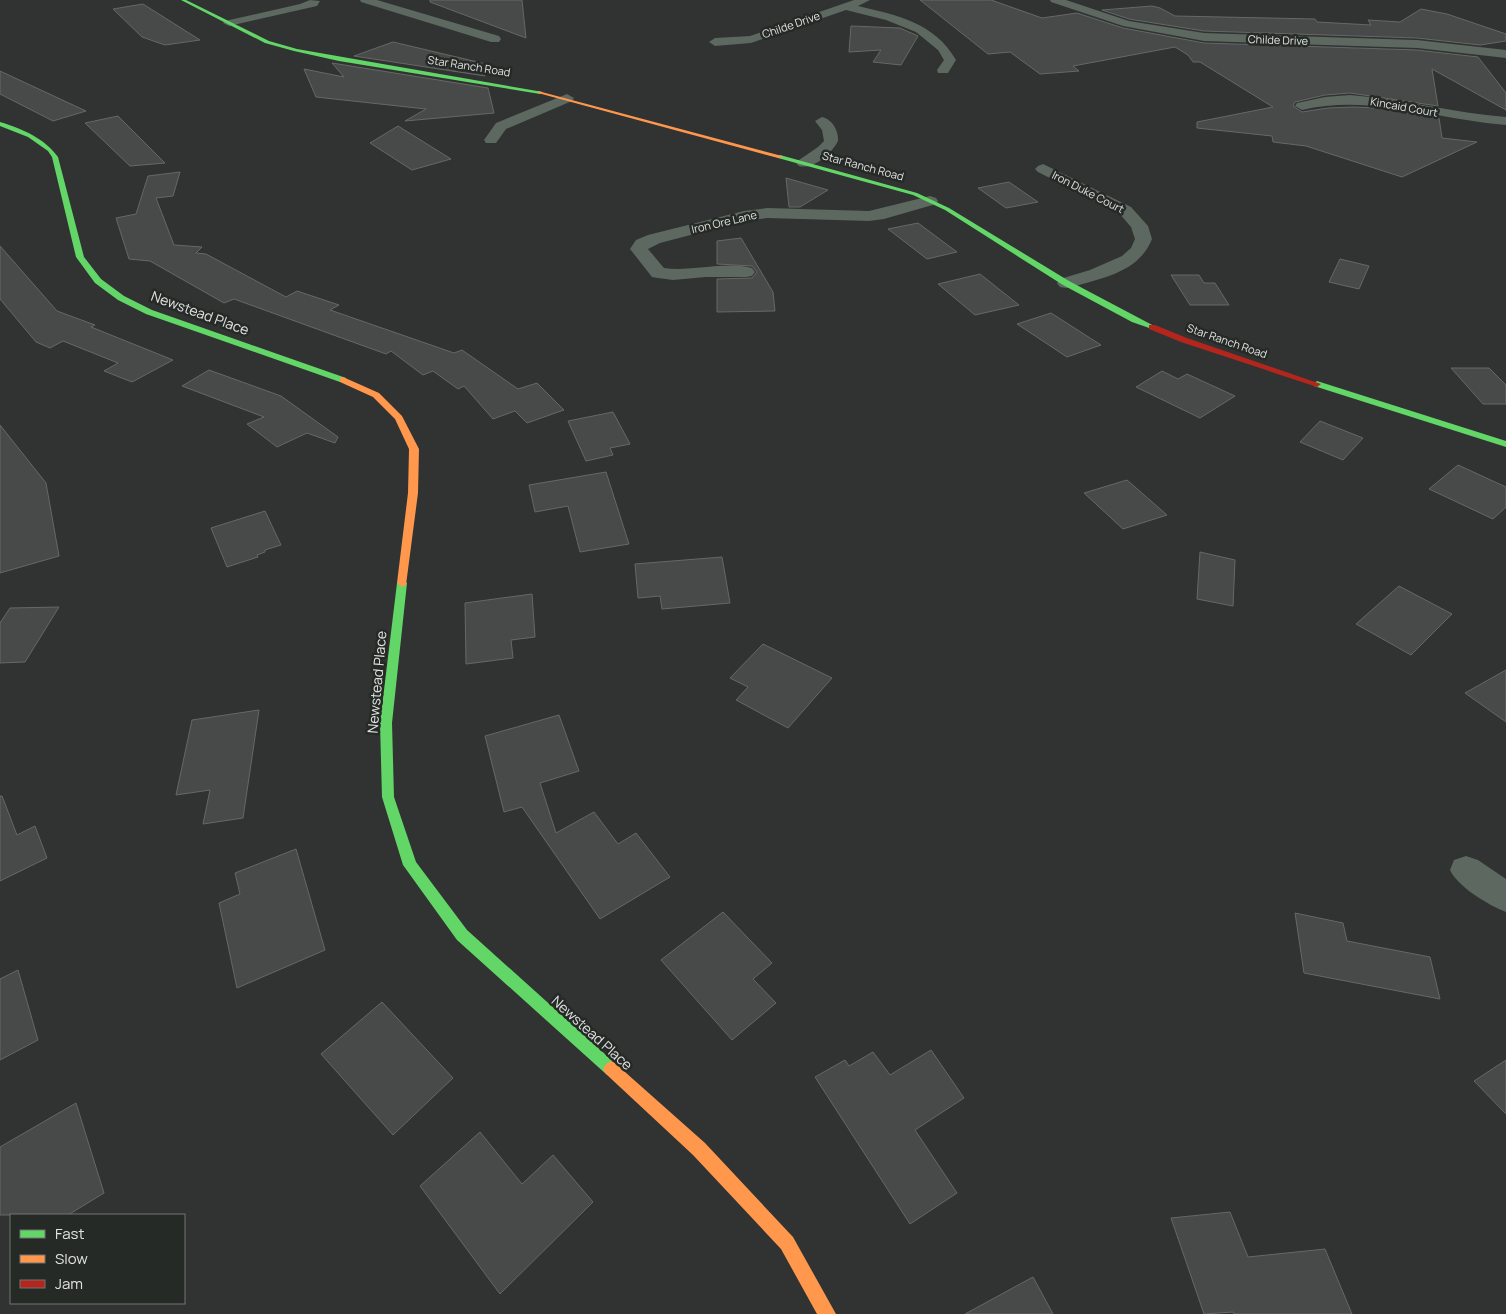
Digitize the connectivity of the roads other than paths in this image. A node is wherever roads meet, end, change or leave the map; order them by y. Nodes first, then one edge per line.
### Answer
1 (183, 0) edge
2 (316, 0) edge
3 (365, 0) edge
4 (865, 0) edge
5 (1055, 0) edge
6 (1101, 2) dead end
7 (846, 6) junction
8 (1073, 7) junction
9 (229, 23) junction
10 (495, 40) dead end
11 (715, 42) dead end
12 (1506, 54) edge
13 (943, 70) dead end
14 (567, 98) junction
15 (1302, 106) dead end
16 (822, 121) dead end
17 (1506, 121) edge
18 (0, 124) edge
19 (491, 140) dead end
20 (804, 163) junction
21 (1043, 170) dead end
22 (930, 201) junction
23 (746, 272) dead end
24 (1066, 283) junction
25 (1506, 444) edge
26 (1466, 870) dead end
27 (1506, 897) edge
28 (827, 1314) edge

1 - 9 street, Star Ranch Road
2 - 9 street
3 - 10 street
4 - 7 street, Childe Drive
5 - 8 street, Childe Drive
6 - 8 street
7 - 11 street, Childe Drive
7 - 13 street
8 - 12 street, Childe Drive
9 - 14 street, Star Ranch Road
14 - 19 street
14 - 20 street, Star Ranch Road
15 - 17 street, Kincaid Court
16 - 20 street
18 - 28 street, Newstead Place
20 - 22 street, Star Ranch Road
21 - 24 street, Iron Duke Court
22 - 23 street, Iron Ore Lane
22 - 24 street, Star Ranch Road
24 - 25 street, Star Ranch Road
26 - 27 street

